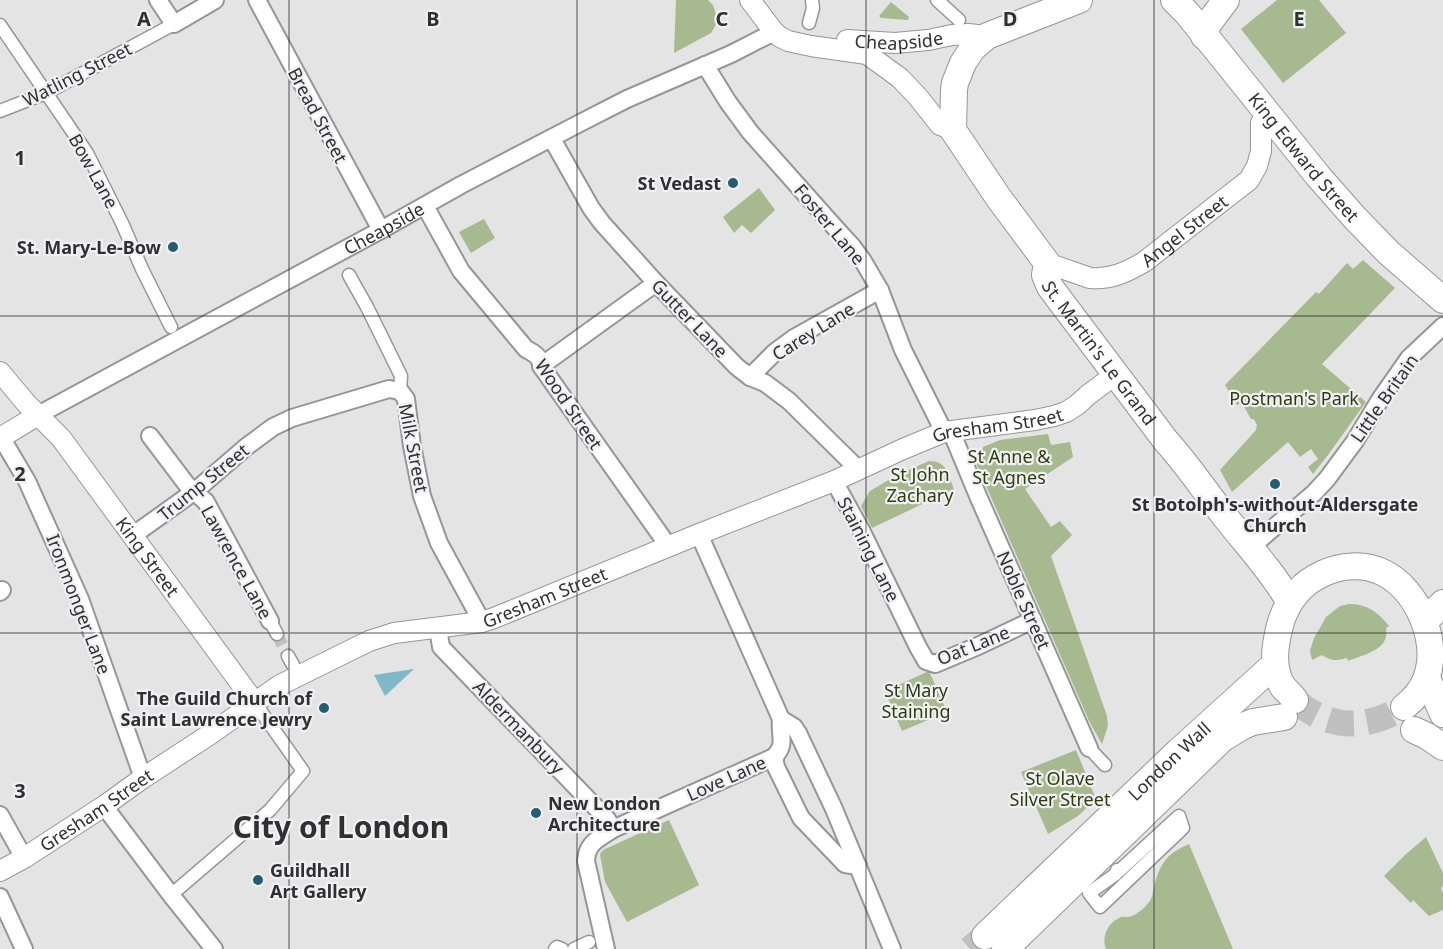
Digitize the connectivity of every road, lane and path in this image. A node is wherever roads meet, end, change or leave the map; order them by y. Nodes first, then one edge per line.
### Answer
1 (158, 0) edge
2 (215, 0) edge
3 (257, 0) edge
4 (750, 0) edge
5 (812, 0) edge
6 (937, 0) edge
7 (1079, 0) edge
8 (1174, 0) edge
9 (1226, 0) edge
10 (959, 20) dead end
11 (809, 23) dead end
12 (174, 24) junction
13 (0, 26) edge
14 (774, 32) junction
15 (987, 36) junction
16 (1204, 36) junction
17 (705, 65) junction
18 (46, 93) junction
19 (0, 111) edge
20 (1267, 111) junction
21 (953, 130) junction
22 (552, 139) junction
23 (425, 206) junction
24 (381, 230) junction
25 (1047, 263) junction
26 (349, 275) dead end
27 (656, 283) junction
28 (880, 290) junction
29 (1443, 300) edge
30 (1443, 326) edge
31 (171, 327) dead end
32 (541, 366) junction
33 (0, 372) edge
34 (1116, 374) junction
35 (750, 377) junction
36 (400, 391) junction
37 (38, 415) junction
38 (948, 431) junction
39 (150, 436) dead end
40 (0, 437) edge
41 (859, 470) junction
42 (834, 481) junction
43 (195, 491) junction
44 (699, 534) junction
45 (132, 536) junction
46 (669, 547) junction
47 (1250, 548) junction
48 (1289, 601) junction
49 (1443, 603) edge
50 (903, 616) joint
51 (1033, 620) junction
52 (1425, 621) junction
53 (482, 622) junction
54 (273, 627) tunnel mouth
55 (438, 628) junction
56 (1275, 664) junction
57 (1426, 678) junction
58 (255, 703) junction
59 (1443, 714) edge
60 (781, 719) junction
61 (1443, 747) edge
62 (1089, 748) joint
63 (806, 750) junction
64 (774, 757) junction
65 (1105, 765) dead end
66 (143, 778) junction
67 (104, 807) junction
68 (834, 809) junction
69 (0, 815) edge
70 (810, 827) junction
71 (1183, 828) joint
72 (613, 829) junction
73 (24, 858) junction
74 (858, 866) junction
75 (0, 871) edge
76 (171, 895) junction
77 (0, 897) edge
78 (589, 942) dead end
79 (995, 942) edge
80 (24, 949) edge
81 (214, 949) edge
82 (555, 949) edge
83 (562, 949) edge
84 (574, 949) edge
85 (606, 949) edge
86 (892, 949) edge

1 - 12 street
2 - 12 street, Watling Street
3 - 24 street, Bread Street
4 - 14 street
5 - 11 street
6 - 10 street
7 - 15 main road
8 - 16 main road, King Edward Street
9 - 16 main road
12 - 18 street, Watling Street
13 - 18 street, Bow Lane
14 - 15 street, Cheapside
14 - 17 street, Cheapside
14 - 21 street, Cheapside
15 - 21 main road
16 - 20 main road, King Edward Street
17 - 22 street, Cheapside
17 - 28 street, Foster Lane
18 - 19 street, Watling Street
18 - 31 street, Bow Lane
20 - 25 street, Angel Street
20 - 29 main road, King Edward Street
21 - 25 main road, St. Martin's Le Grand
22 - 23 street, Cheapside
22 - 27 street, Gutter Lane
23 - 24 street, Cheapside
23 - 32 street, Wood Street
24 - 37 street, Cheapside
25 - 34 main road, St. Martin's Le Grand
26 - 36 street, Milk Street
27 - 32 street
27 - 35 street, Gutter Lane
28 - 35 street, Carey Lane
28 - 38 street, Foster Lane
30 - 47 street, Little Britain
32 - 46 street, Wood Street
33 - 37 street, King Street
34 - 38 street, Gresham Street
34 - 47 main road, St. Martin's Le Grand
35 - 41 street, Gutter Lane
36 - 43 street, Trump Street
36 - 53 street, Milk Street
37 - 40 street, Cheapside
37 - 45 street, King Street
38 - 41 street, Gresham Street
38 - 51 street, Noble Street
39 - 43 street, Lawrence Lane
40 - 66 street, Ironmonger Lane
41 - 42 street, Gresham Street
42 - 44 street, Gresham Street
42 - 50 street, Staining Lane
43 - 45 street, Trump Street
43 - 54 street, Lawrence Lane
44 - 46 street, Gresham Street
44 - 60 street
45 - 58 street, King Street
46 - 53 street, Gresham Street
47 - 48 main road, St. Martin's Le Grand
48 - 52 main road
48 - 56 main road
49 - 52 main road
50 - 51 street, Oat Lane
51 - 62 street, Noble Street
52 - 57 main road
53 - 55 street, Gresham Street
55 - 58 street, Gresham Street
55 - 72 street, Aldermanbury
56 - 79 main road, London Wall
56 - 79 main road, London Wall
57 - 59 main road
57 - 61 main road
58 - 66 street, Gresham Street
58 - 76 street
60 - 63 street
60 - 64 street
62 - 65 street, Noble Street
63 - 64 street, Love Lane
63 - 68 street
64 - 70 street
64 - 72 street, Love Lane
66 - 67 street, Gresham Street
67 - 73 street, Gresham Street
67 - 76 street
68 - 70 street
68 - 74 street
69 - 73 street
70 - 74 street
71 - 71 street
72 - 85 street
73 - 75 street, Gresham Street
74 - 86 street
76 - 81 street
77 - 80 street
78 - 84 street
82 - 83 street

